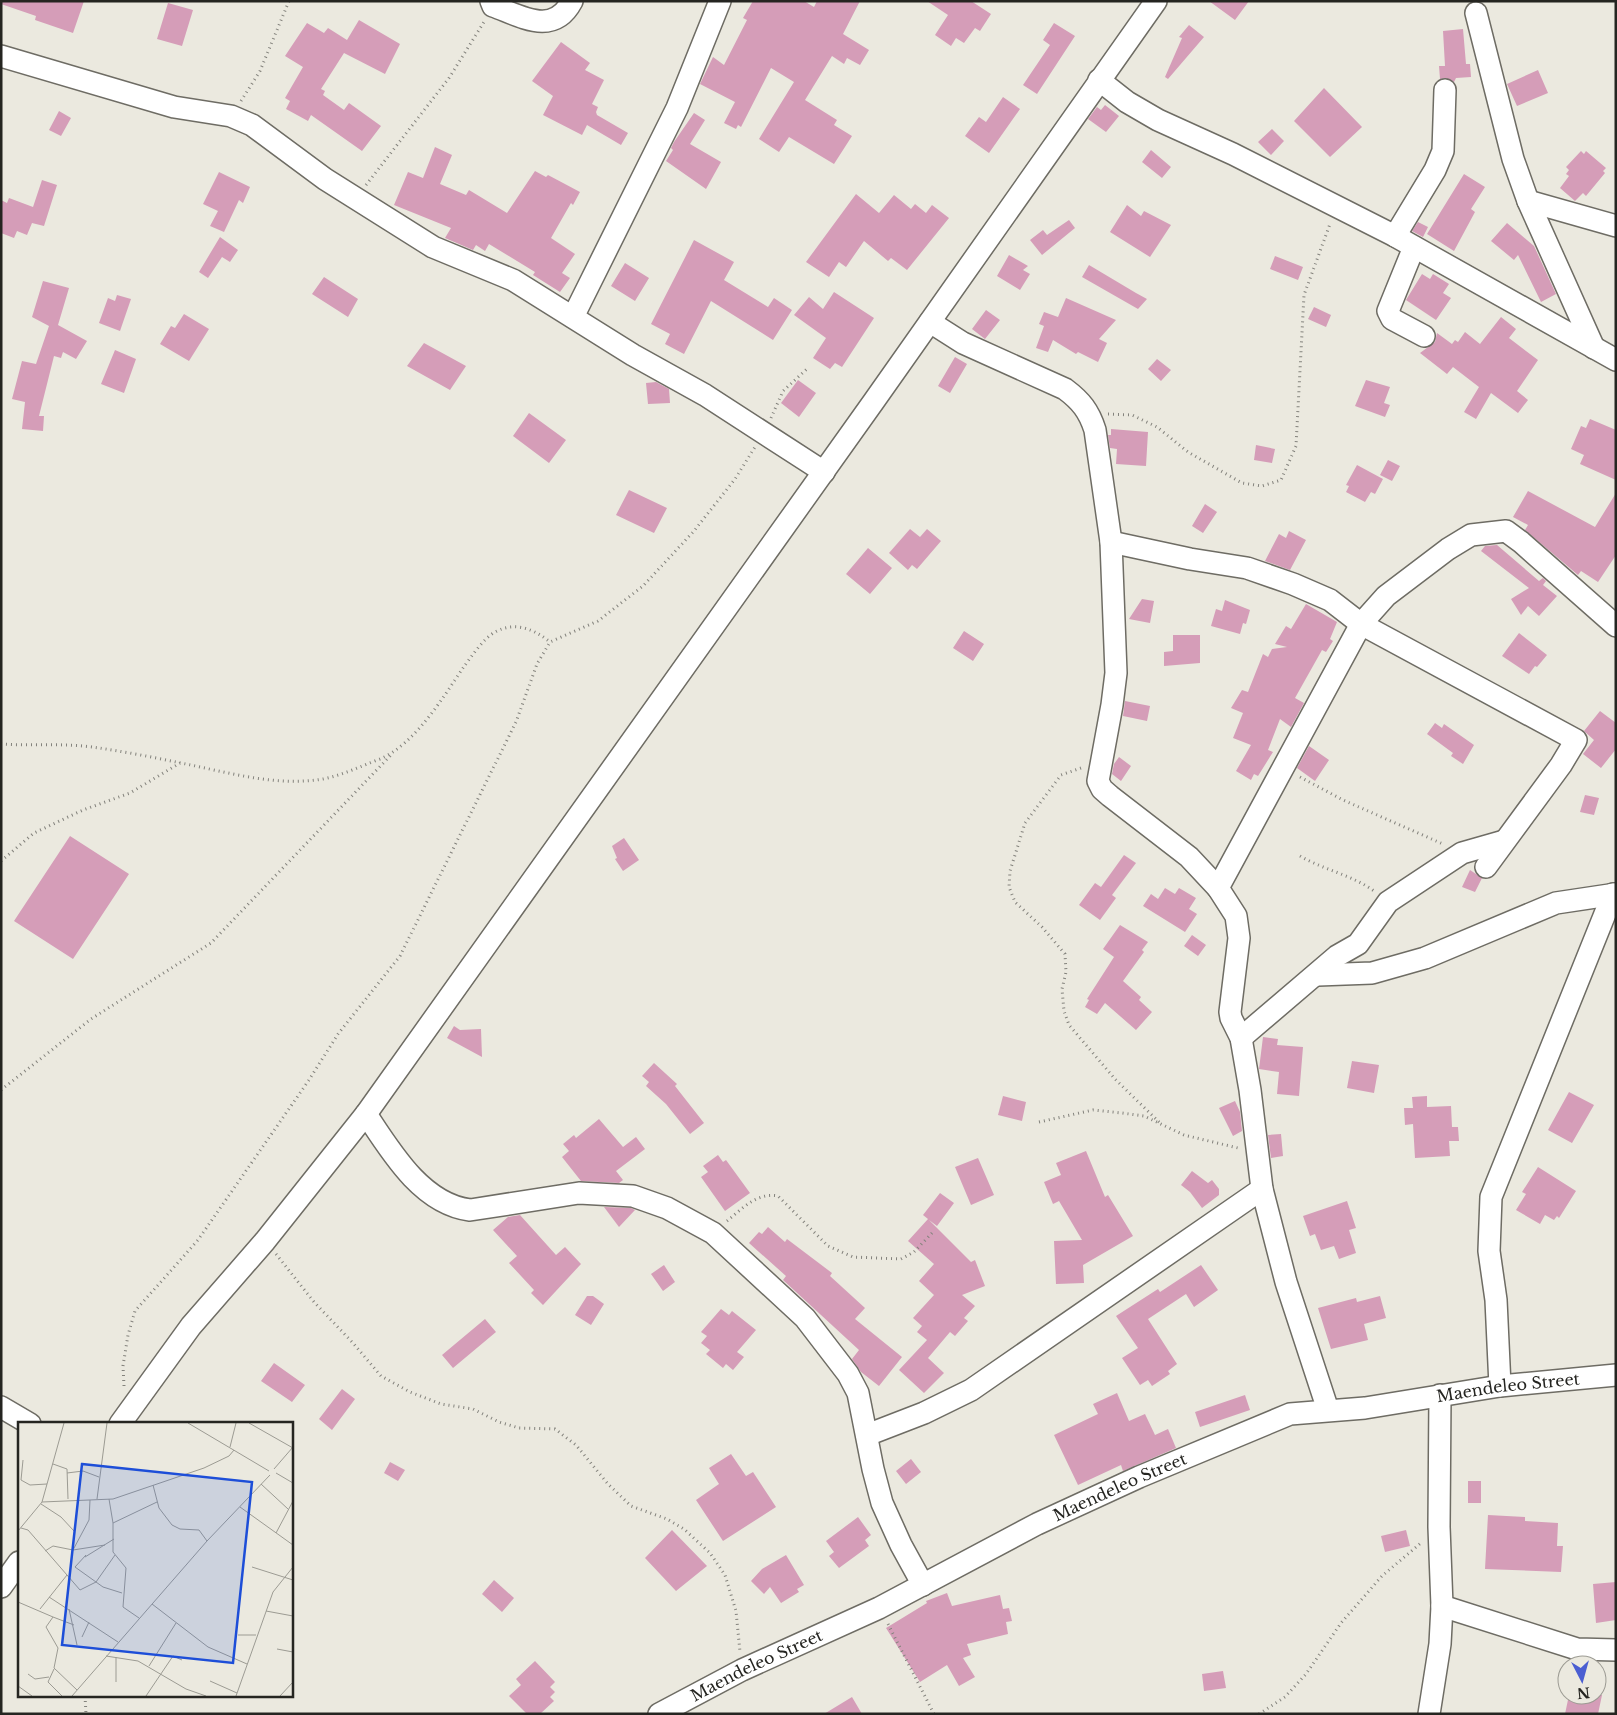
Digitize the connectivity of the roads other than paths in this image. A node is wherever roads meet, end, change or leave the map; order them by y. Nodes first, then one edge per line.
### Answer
1 (572, 1) edge
2 (720, 1) edge
3 (1156, 1) edge
4 (492, 4) edge
5 (1476, 13) dead end
6 (1, 56) edge
7 (1100, 80) junction
8 (1445, 90) dead end
9 (1528, 201) junction
10 (1616, 226) edge
11 (1394, 236) junction
12 (1414, 248) junction
13 (572, 317) junction
14 (930, 322) junction
15 (1424, 336) dead end
16 (1594, 348) junction
17 (1616, 360) edge
18 (824, 472) junction
19 (1111, 542) junction
20 (1361, 624) junction
21 (1616, 626) edge
22 (1504, 841) junction
23 (1486, 867) dead end
24 (1218, 888) junction
25 (1614, 894) edge
26 (1318, 974) junction
27 (1241, 1038) junction
28 (366, 1114) junction
29 (1262, 1189) junction
30 (1616, 1375) edge
31 (1500, 1386) junction
32 (1440, 1395) junction
33 (1, 1407) edge
34 (1328, 1410) junction
35 (122, 1421) edge
36 (27, 1422) edge
37 (867, 1435) junction
38 (18, 1563) edge
39 (923, 1584) junction
40 (1, 1587) edge
41 (1442, 1606) junction
42 (1616, 1650) edge
43 (659, 1714) edge
44 (1429, 1714) edge

1 - 4 street
2 - 13 street
3 - 7 street
5 - 9 street
6 - 13 street
7 - 11 street
7 - 14 street
8 - 11 street
9 - 10 street
9 - 16 street
11 - 12 street
12 - 15 street
12 - 16 street
13 - 18 street
14 - 18 street
14 - 19 street
16 - 17 street
18 - 28 street
19 - 20 street
19 - 24 street
20 - 21 street
20 - 22 street
20 - 24 street
22 - 23 street
22 - 26 street
24 - 27 street
25 - 26 street
25 - 31 street
26 - 27 street
27 - 29 street
28 - 35 street
28 - 37 street
29 - 34 street
29 - 37 street
30 - 31 street, Maendeleo Street
31 - 32 street, Maendeleo Street
32 - 34 street, Maendeleo Street
32 - 41 street
33 - 36 street
34 - 39 street, Maendeleo Street
37 - 39 street
38 - 40 street
39 - 43 street, Maendeleo Street
41 - 42 street
41 - 44 street

